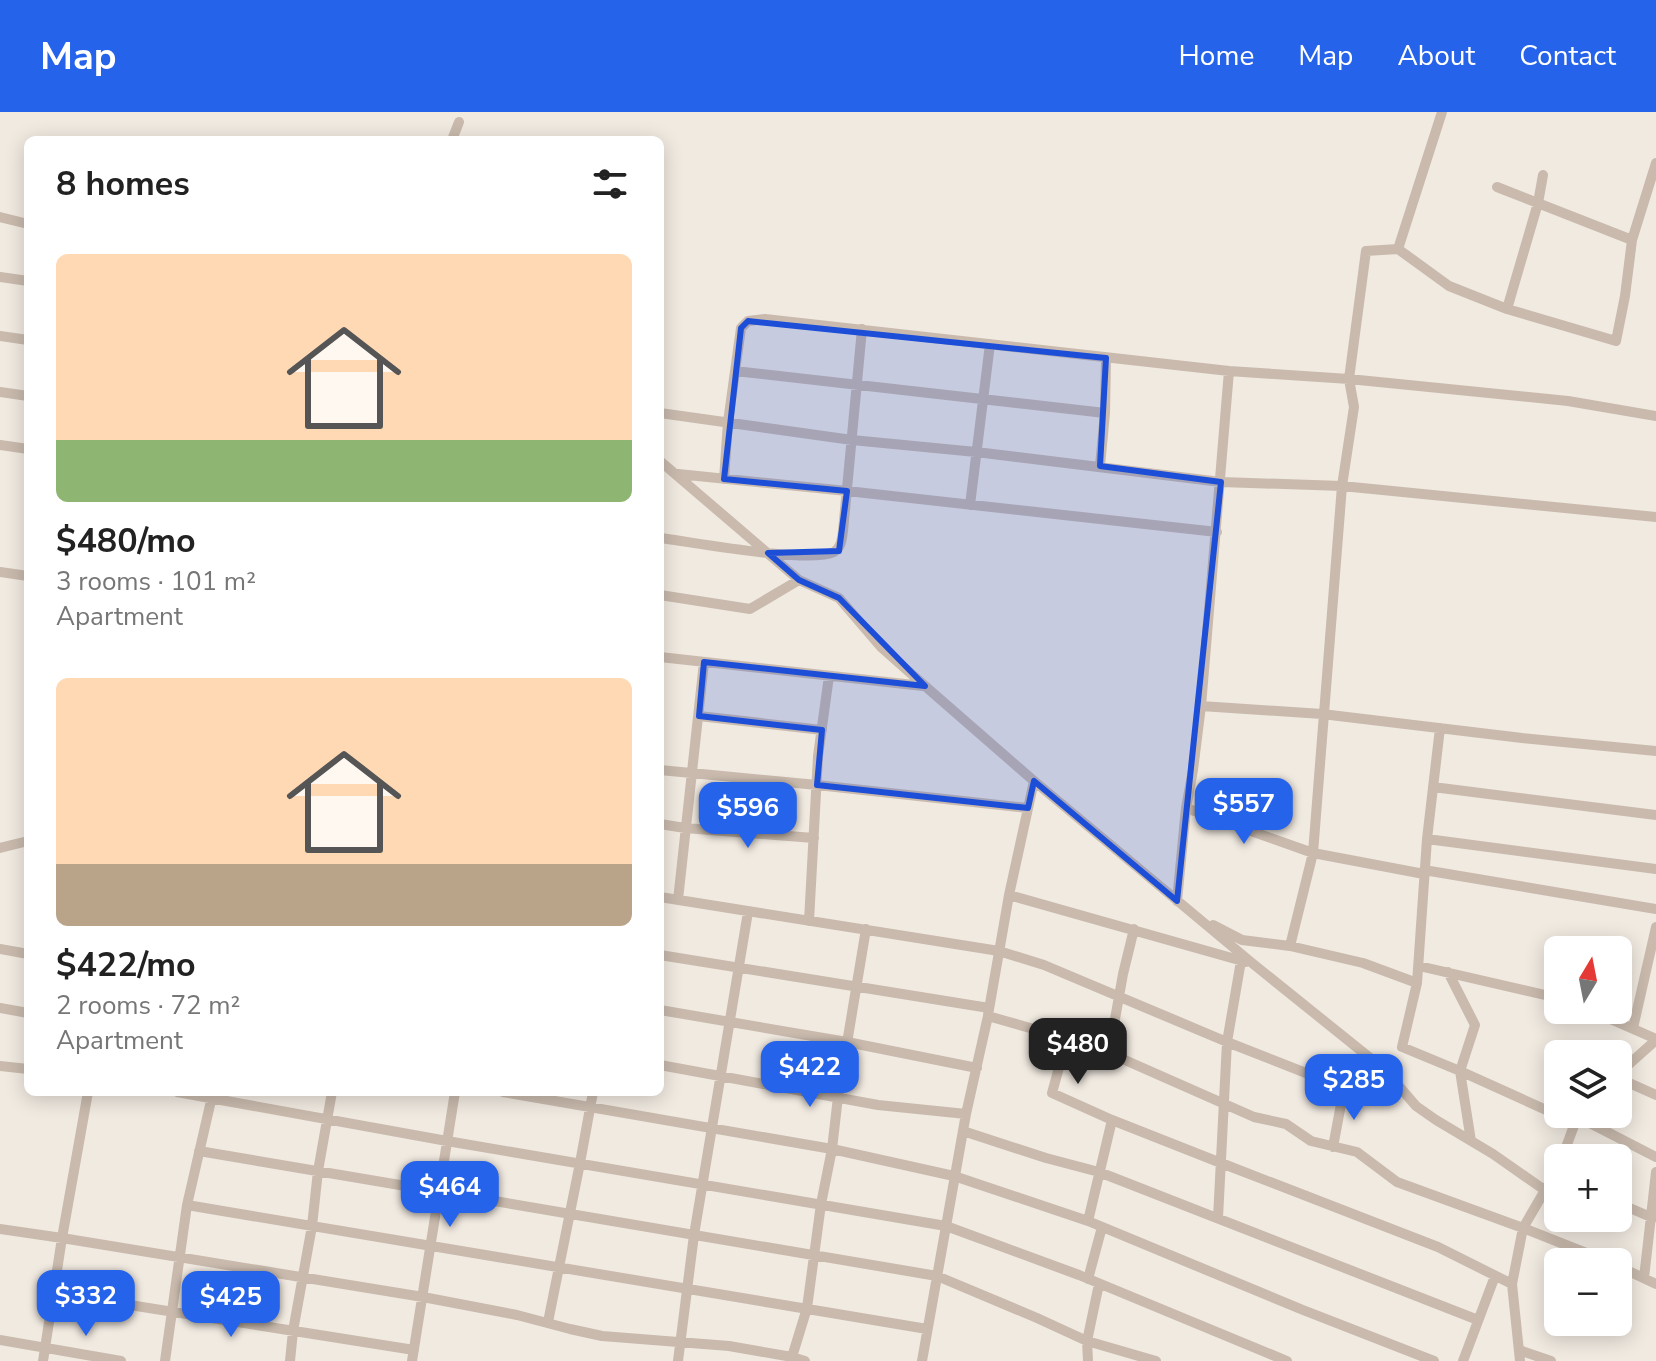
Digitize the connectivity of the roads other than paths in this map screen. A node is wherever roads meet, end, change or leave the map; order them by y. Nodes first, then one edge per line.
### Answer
1 (1442, 112) edge
2 (459, 122) dead end
3 (454, 136) edge
4 (1656, 163) edge
5 (1543, 175) dead end
6 (1497, 187) dead end
7 (1538, 203) junction
8 (0, 217) edge
9 (24, 223) edge
10 (1632, 240) junction
11 (1398, 249) junction
12 (0, 277) edge
13 (24, 280) edge
14 (1507, 309) junction
15 (862, 329) junction
16 (0, 336) edge
17 (24, 339) edge
18 (990, 344) junction
19 (1106, 358) junction
20 (735, 371) junction
21 (1229, 371) junction
22 (1349, 379) junction
23 (857, 385) junction
24 (0, 392) edge
25 (24, 395) edge
26 (983, 399) junction
27 (1105, 413) junction
28 (664, 414) edge
29 (1656, 416) edge
30 (728, 422) junction
31 (852, 440) junction
32 (0, 445) edge
33 (24, 448) edge
34 (976, 452) junction
35 (664, 464) edge
36 (1100, 466) junction
37 (676, 474) junction
38 (724, 479) junction
39 (1221, 482) junction
40 (1342, 486) junction
41 (847, 491) junction
42 (970, 505) junction
43 (1656, 517) edge
44 (1217, 532) junction
45 (664, 539) edge
46 (768, 553) junction
47 (0, 572) edge
48 (24, 575) edge
49 (799, 580) junction
50 (664, 596) edge
51 (664, 657) edge
52 (704, 662) junction
53 (829, 676) junction
54 (925, 686) junction
55 (1201, 706) junction
56 (1322, 714) junction
57 (699, 716) junction
58 (1440, 728) junction
59 (822, 730) junction
60 (1656, 751) edge
61 (664, 771) edge
62 (692, 775) junction
63 (1034, 781) junction
64 (817, 785) junction
65 (1433, 787) junction
66 (1028, 808) junction
67 (1186, 808) junction
68 (1656, 815) edge
69 (664, 825) edge
70 (685, 828) junction
71 (814, 838) junction
72 (1427, 839) junction
73 (24, 842) edge
74 (0, 848) edge
75 (1313, 853) junction
76 (1656, 869) edge
77 (1424, 872) junction
78 (1009, 895) junction
79 (664, 898) edge
80 (678, 900) junction
81 (1177, 901) junction
82 (1656, 909) edge
83 (748, 912) junction
84 (1192, 913) junction
85 (809, 921) junction
86 (1656, 927) edge
87 (866, 929) junction
88 (1134, 929) junction
89 (1290, 946) junction
90 (0, 949) edge
91 (999, 951) junction
92 (24, 953) edge
93 (664, 956) edge
94 (1246, 962) junction
95 (1419, 966) junction
96 (738, 969) junction
97 (1448, 972) junction
98 (1417, 983) junction
99 (857, 986) junction
100 (1119, 995) junction
101 (1544, 995) edge
102 (0, 1008) edge
103 (664, 1011) edge
104 (24, 1012) edge
105 (989, 1012) junction
106 (731, 1022) junction
107 (1623, 1024) edge
108 (1633, 1028) junction
109 (1656, 1039) edge
110 (847, 1042) junction
111 (1066, 1042) junction
112 (1227, 1042) junction
113 (1109, 1053) junction
114 (1632, 1062) edge
115 (0, 1066) edge
116 (664, 1066) edge
117 (977, 1068) junction
118 (24, 1069) edge
119 (1385, 1070) junction
120 (1460, 1071) junction
121 (722, 1076) junction
122 (1632, 1083) edge
123 (1344, 1088) junction
124 (1656, 1095) edge
125 (87, 1096) edge
126 (212, 1096) edge
127 (217, 1096) edge
128 (331, 1096) edge
129 (454, 1096) edge
130 (526, 1096) edge
131 (592, 1096) edge
132 (838, 1097) junction
133 (1224, 1103) junction
134 (1544, 1104) edge
135 (590, 1107) junction
136 (966, 1114) junction
137 (327, 1119) junction
138 (1112, 1120) junction
139 (1599, 1128) edge
140 (712, 1129) junction
141 (963, 1131) junction
142 (447, 1141) junction
143 (1471, 1141) junction
144 (1333, 1147) junction
145 (832, 1149) junction
146 (199, 1151) junction
147 (1656, 1157) edge
148 (580, 1163) junction
149 (1221, 1163) junction
150 (318, 1171) junction
151 (1099, 1172) junction
152 (1656, 1172) edge
153 (954, 1176) junction
154 (703, 1183) junction
155 (1544, 1190) edge
156 (439, 1191) junction
157 (1544, 1194) edge
158 (821, 1204) junction
159 (187, 1205) junction
160 (1632, 1209) edge
161 (569, 1213) junction
162 (1218, 1218) junction
163 (1653, 1218) edge
164 (1088, 1221) junction
165 (312, 1226) junction
166 (946, 1226) junction
167 (1102, 1227) junction
168 (1523, 1228) junction
169 (0, 1229) edge
170 (694, 1235) junction
171 (62, 1238) junction
172 (431, 1245) junction
173 (1574, 1248) edge
174 (815, 1256) junction
175 (181, 1258) junction
176 (560, 1267) junction
177 (1632, 1272) edge
178 (937, 1276) junction
179 (1495, 1276) junction
180 (303, 1278) junction
181 (1644, 1278) junction
182 (1094, 1282) junction
183 (1512, 1284) junction
184 (1656, 1284) edge
185 (687, 1288) junction
186 (54, 1293) junction
187 (423, 1297) junction
188 (807, 1308) junction
189 (173, 1313) junction
190 (1478, 1320) junction
191 (548, 1322) junction
192 (927, 1329) junction
193 (293, 1331) junction
194 (0, 1340) edge
195 (1087, 1341) junction
196 (679, 1342) junction
197 (45, 1348) junction
198 (1520, 1355) edge
199 (413, 1356) edge
200 (792, 1357) junction
201 (1282, 1359) edge
202 (43, 1361) edge
203 (121, 1361) edge
204 (165, 1361) edge
205 (290, 1361) edge
206 (678, 1361) edge
207 (805, 1361) edge
208 (922, 1361) edge
209 (1088, 1361) edge
210 (1156, 1361) edge
211 (1264, 1361) edge
212 (1434, 1361) edge
213 (1463, 1361) edge
214 (1551, 1361) edge

1 - 11 street
2 - 3 street
4 - 10 street
5 - 7 street
6 - 7 street
7 - 10 street
7 - 14 street
8 - 9 street
10 - 14 street
11 - 14 street
11 - 22 street
12 - 13 street
15 - 18 street
15 - 20 street
15 - 23 street
16 - 17 street
18 - 19 street
18 - 26 street
19 - 21 street
19 - 27 street
20 - 23 street
20 - 30 street
21 - 22 street
21 - 39 street
22 - 29 street
22 - 40 street
23 - 26 street
23 - 31 street
24 - 25 street
26 - 27 street
26 - 34 street
27 - 36 street
28 - 30 street
30 - 31 street
30 - 38 street
31 - 34 street
31 - 41 street
32 - 33 street
34 - 36 street
34 - 42 street
35 - 37 street
36 - 39 street
37 - 38 street
37 - 46 street
38 - 41 street
39 - 40 street
39 - 44 street
40 - 43 street
40 - 56 street
41 - 42 street
41 - 46 street
42 - 44 street
44 - 55 street
45 - 46 street
46 - 49 street
47 - 48 street
49 - 50 street
49 - 54 street
51 - 52 street
52 - 53 street
52 - 57 street
53 - 54 street
53 - 59 street
54 - 63 street
55 - 56 street
55 - 67 street
56 - 58 street
56 - 75 street
57 - 59 street
57 - 62 street
58 - 60 street
58 - 65 street
59 - 64 street
61 - 62 street
62 - 64 street
62 - 70 street
63 - 66 street
63 - 81 street
64 - 66 street
64 - 71 street
65 - 68 street
65 - 72 street
66 - 78 street
67 - 75 street
67 - 81 street
69 - 70 street
70 - 71 street
70 - 80 street
71 - 85 street
72 - 76 street
72 - 77 street
73 - 74 street
75 - 77 street
75 - 89 street
77 - 82 street
77 - 95 street
78 - 88 street
78 - 91 street
79 - 80 street
80 - 83 street
81 - 84 street
83 - 85 street
83 - 96 street
84 - 89 street
84 - 94 street
85 - 87 street
86 - 108 street
87 - 91 street
87 - 99 street
88 - 94 street
88 - 100 street
89 - 98 street
90 - 92 street
91 - 100 street
91 - 105 street
93 - 96 street
94 - 112 street
94 - 119 street
95 - 97 street
95 - 98 street
96 - 99 street
96 - 106 street
97 - 101 street
97 - 120 street
98 - 120 street
99 - 105 street
99 - 110 street
100 - 112 street
100 - 113 street
102 - 104 street
103 - 106 street
105 - 111 street
105 - 117 street
106 - 110 street
106 - 121 street
107 - 108 street
108 - 109 street
109 - 114 street
110 - 117 street
110 - 132 street
111 - 113 street
111 - 138 street
112 - 123 street
112 - 133 street
113 - 133 street
115 - 118 street
116 - 121 street
117 - 136 street
119 - 123 street
119 - 143 street
120 - 134 street
120 - 143 street
121 - 132 street
121 - 140 street
122 - 124 street
123 - 144 street
125 - 171 street
126 - 146 street
127 - 137 street
128 - 137 street
129 - 142 street
130 - 135 street
131 - 135 street
132 - 136 street
132 - 145 street
133 - 144 street
133 - 149 street
135 - 140 street
135 - 148 street
136 - 141 street
137 - 142 street
137 - 150 street
138 - 149 street
138 - 151 street
139 - 147 street
140 - 145 street
140 - 154 street
141 - 151 street
141 - 153 street
142 - 148 street
142 - 156 street
143 - 155 street
144 - 168 street
145 - 153 street
145 - 158 street
146 - 150 street
146 - 159 street
148 - 154 street
148 - 161 street
149 - 162 street
149 - 179 street
150 - 156 street
150 - 165 street
151 - 162 street
151 - 164 street
152 - 163 street
153 - 164 street
153 - 166 street
154 - 158 street
154 - 170 street
156 - 161 street
156 - 172 street
157 - 168 street
158 - 166 street
158 - 174 street
159 - 165 street
159 - 175 street
160 - 163 street
161 - 170 street
161 - 176 street
162 - 190 street
163 - 181 street
164 - 167 street
165 - 172 street
165 - 180 street
166 - 178 street
166 - 182 street
167 - 182 street
167 - 212 street
168 - 173 street
168 - 183 street
169 - 171 street
170 - 174 street
170 - 185 street
171 - 175 street
171 - 186 street
172 - 176 street
172 - 187 street
174 - 178 street
174 - 188 street
175 - 180 street
175 - 189 street
176 - 185 street
176 - 191 street
177 - 181 street
178 - 192 street
178 - 195 street
179 - 183 street
179 - 190 street
180 - 187 street
180 - 193 street
181 - 184 street
182 - 195 street
182 - 201 street
183 - 198 street
185 - 188 street
185 - 196 street
186 - 189 street
186 - 197 street
187 - 191 street
187 - 199 street
188 - 192 street
188 - 200 street
189 - 193 street
189 - 204 street
190 - 213 street
191 - 196 street
192 - 208 street
193 - 199 street
193 - 205 street
194 - 197 street
195 - 209 street
195 - 210 street
196 - 200 street
196 - 206 street
197 - 202 street
197 - 203 street
198 - 214 street
200 - 207 street
201 - 211 street

